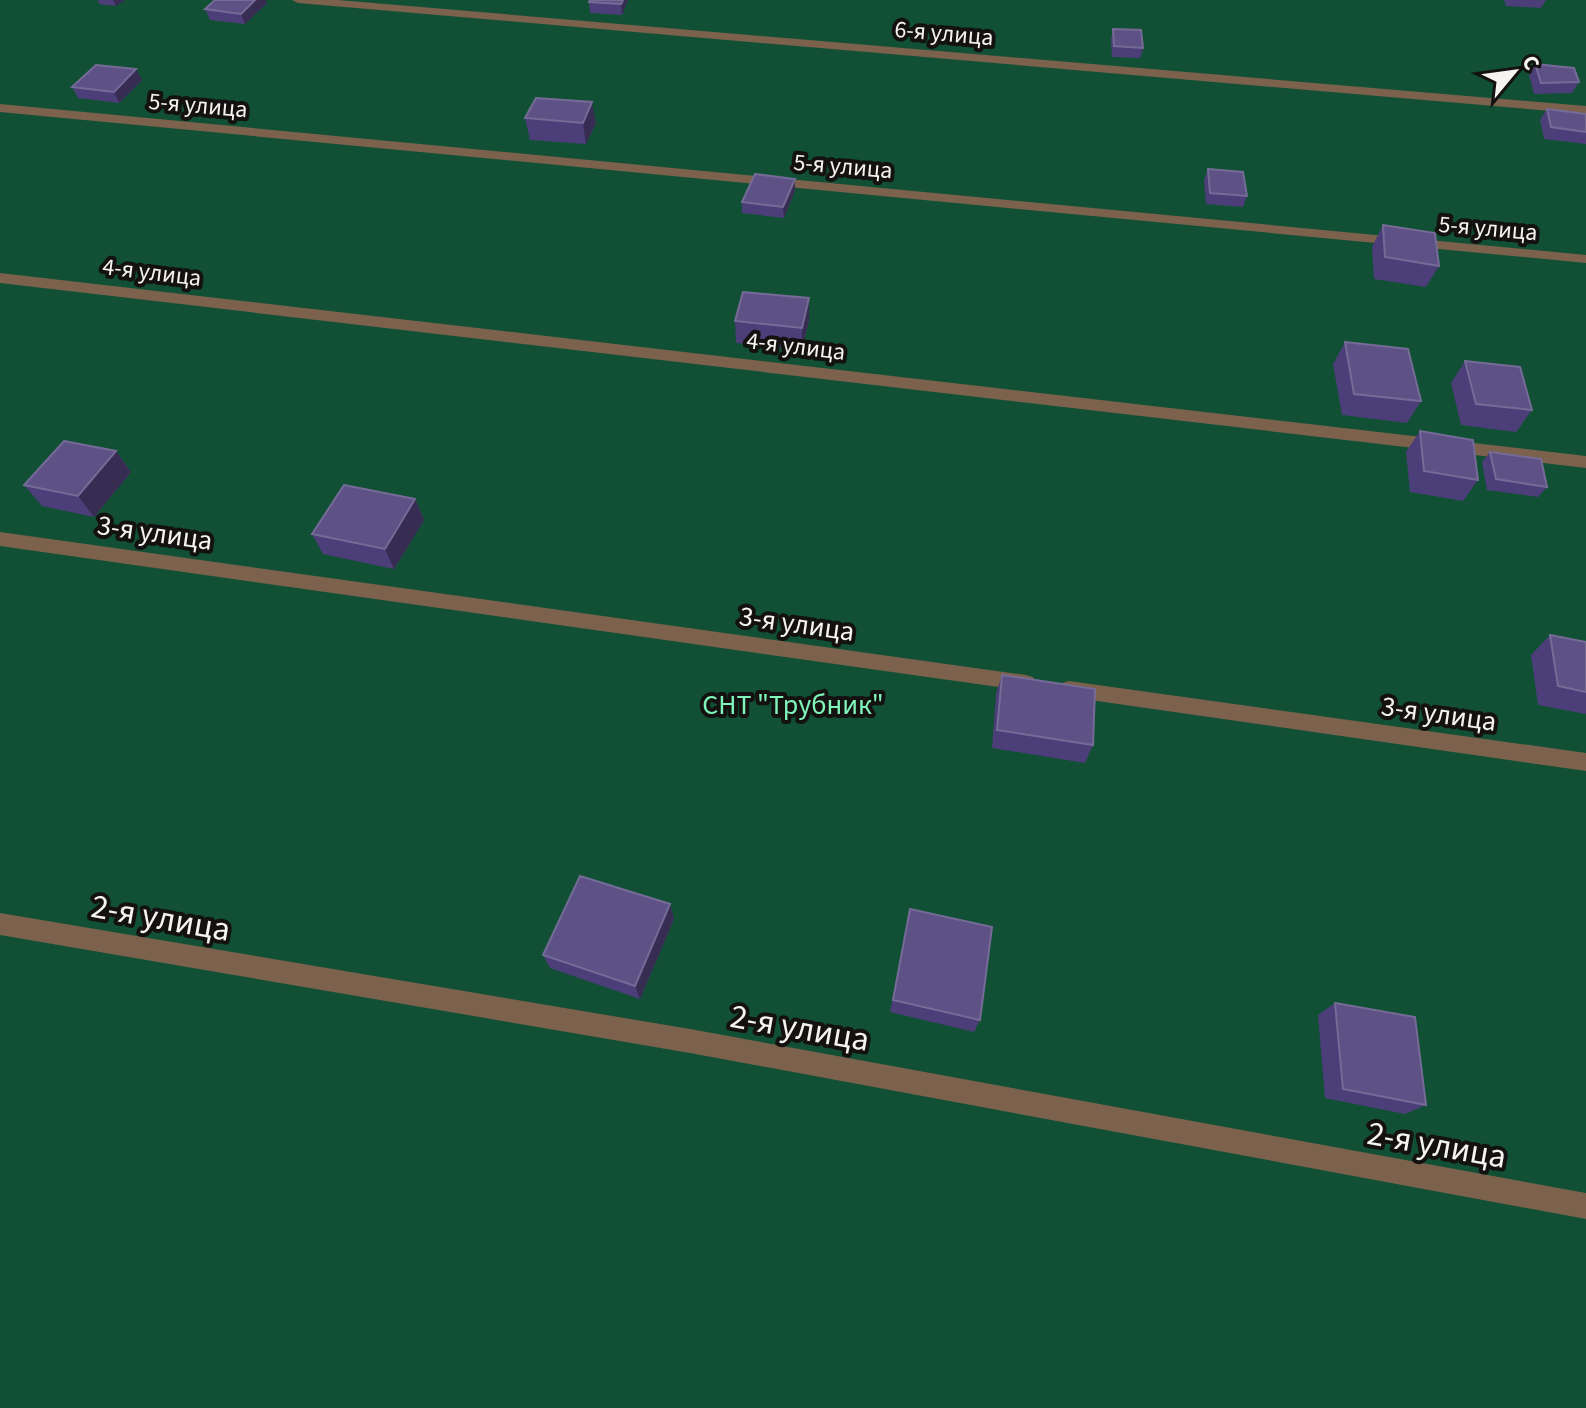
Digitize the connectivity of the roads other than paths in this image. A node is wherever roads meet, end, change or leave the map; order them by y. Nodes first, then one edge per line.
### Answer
1 (298, 0) edge
2 (0, 108) edge
3 (1586, 110) edge
4 (1586, 259) edge
5 (0, 278) edge
6 (1586, 462) edge
7 (0, 539) edge
8 (1586, 762) edge
9 (0, 924) edge
10 (1586, 1206) edge

1 - 3 lane, 6-я улица
2 - 4 lane, 5-я улица
5 - 6 lane, 4-я улица
7 - 8 lane, 3-я улица
9 - 10 lane, 2-я улица

